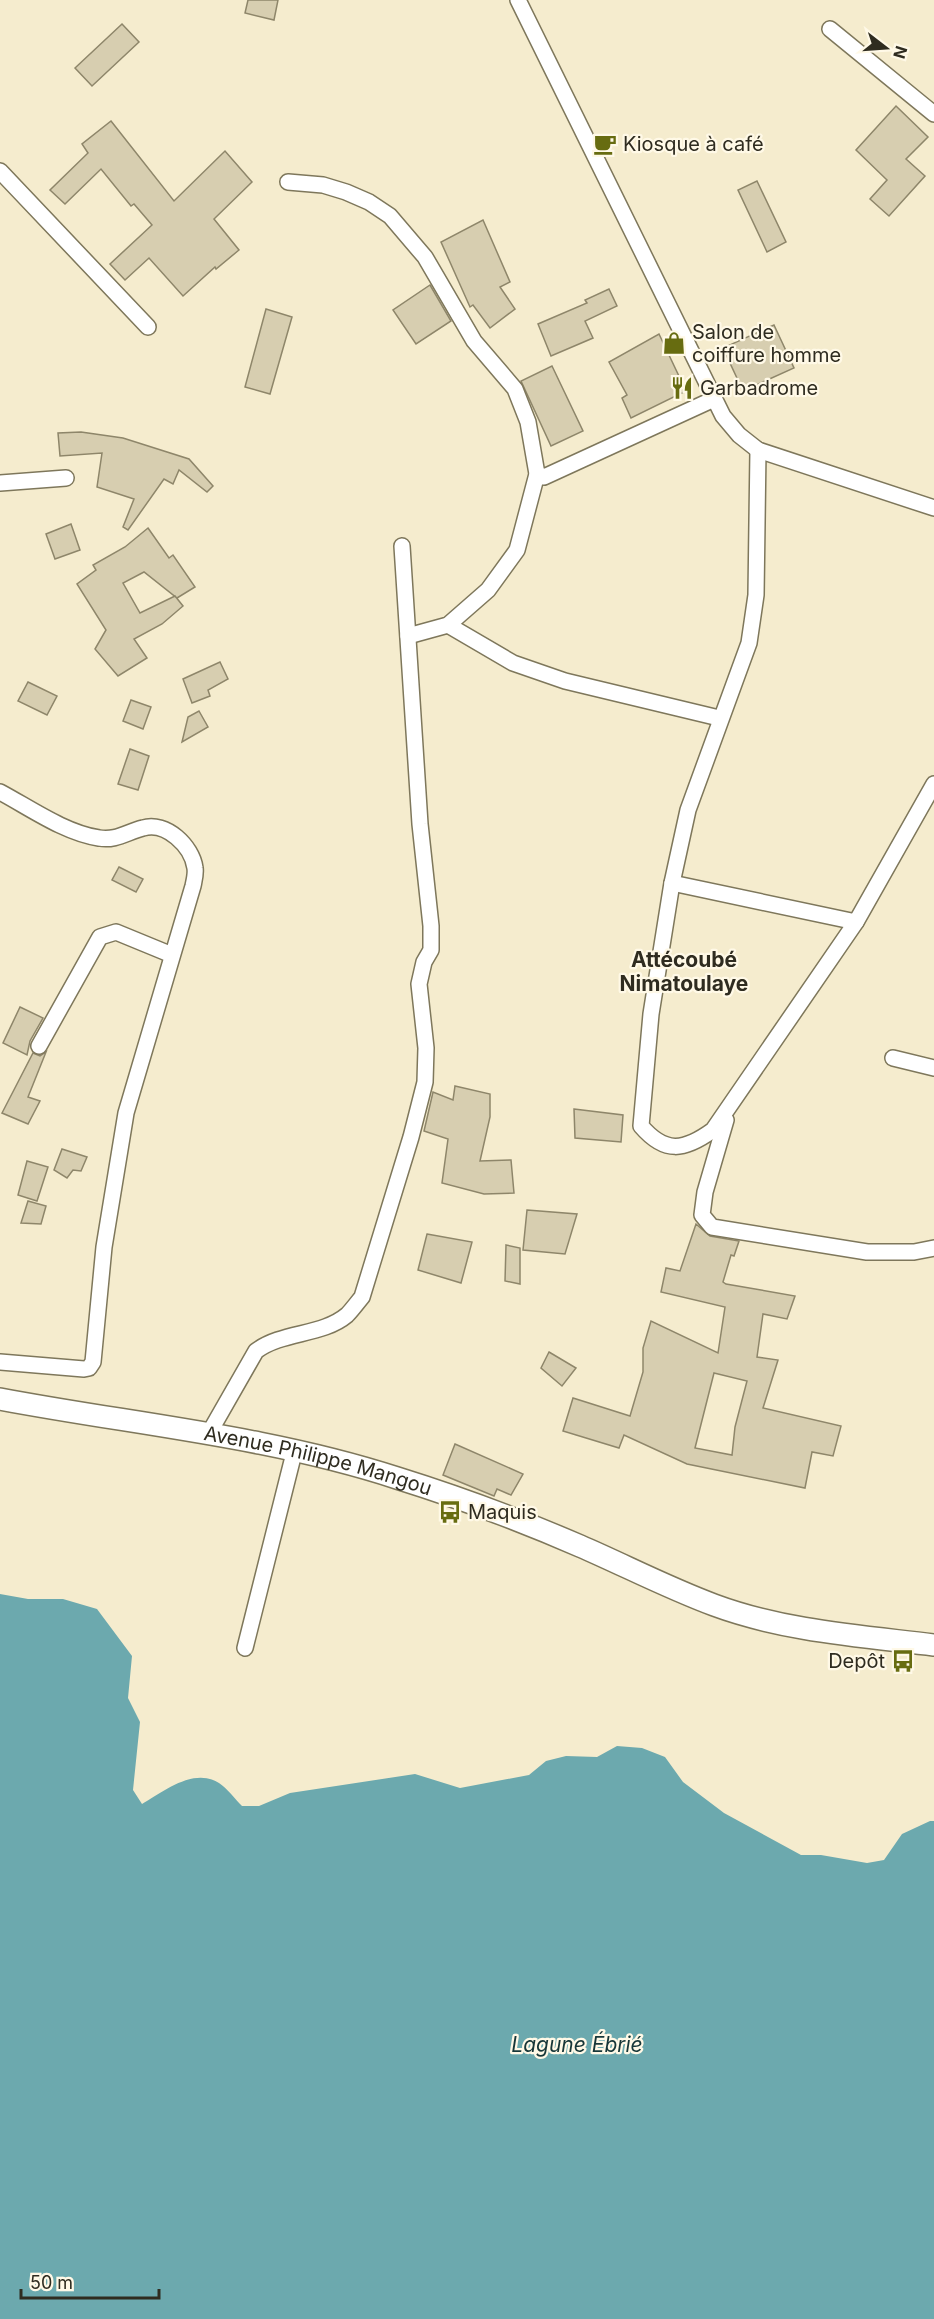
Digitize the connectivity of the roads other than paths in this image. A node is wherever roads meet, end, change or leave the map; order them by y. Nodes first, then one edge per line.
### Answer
1 (518, 0) edge
2 (830, 29) dead end
3 (934, 114) edge
4 (0, 171) edge
5 (288, 182) dead end
6 (148, 327) dead end
7 (714, 399) junction
8 (758, 450) junction
9 (537, 474) junction
10 (66, 478) dead end
11 (0, 483) edge
12 (934, 508) edge
13 (402, 546) dead end
14 (448, 625) junction
15 (408, 636) junction
16 (719, 718) junction
17 (934, 784) edge
18 (0, 792) edge
19 (672, 883) junction
20 (856, 922) junction
21 (172, 956) junction
22 (39, 1046) dead end
23 (893, 1058) dead end
24 (934, 1068) edge
25 (730, 1105) junction
26 (934, 1248) edge
27 (0, 1362) edge
28 (0, 1399) edge
29 (208, 1435) junction
30 (295, 1449) junction
31 (934, 1645) edge
32 (245, 1648) dead end

1 - 7 street
2 - 3 street
4 - 6 street
5 - 9 street
7 - 8 street
7 - 9 street
8 - 12 street
8 - 16 street
9 - 14 street
10 - 11 street
13 - 15 street
14 - 15 street
14 - 16 street
15 - 29 street
16 - 19 street
17 - 20 street
18 - 21 street
19 - 20 street
19 - 25 street
20 - 25 street
21 - 22 street
21 - 27 street
23 - 24 street
25 - 26 street
28 - 29 street, Avenue Philippe Mangou
29 - 30 street, Avenue Philippe Mangou
30 - 31 street, Avenue Philippe Mangou
30 - 32 street

